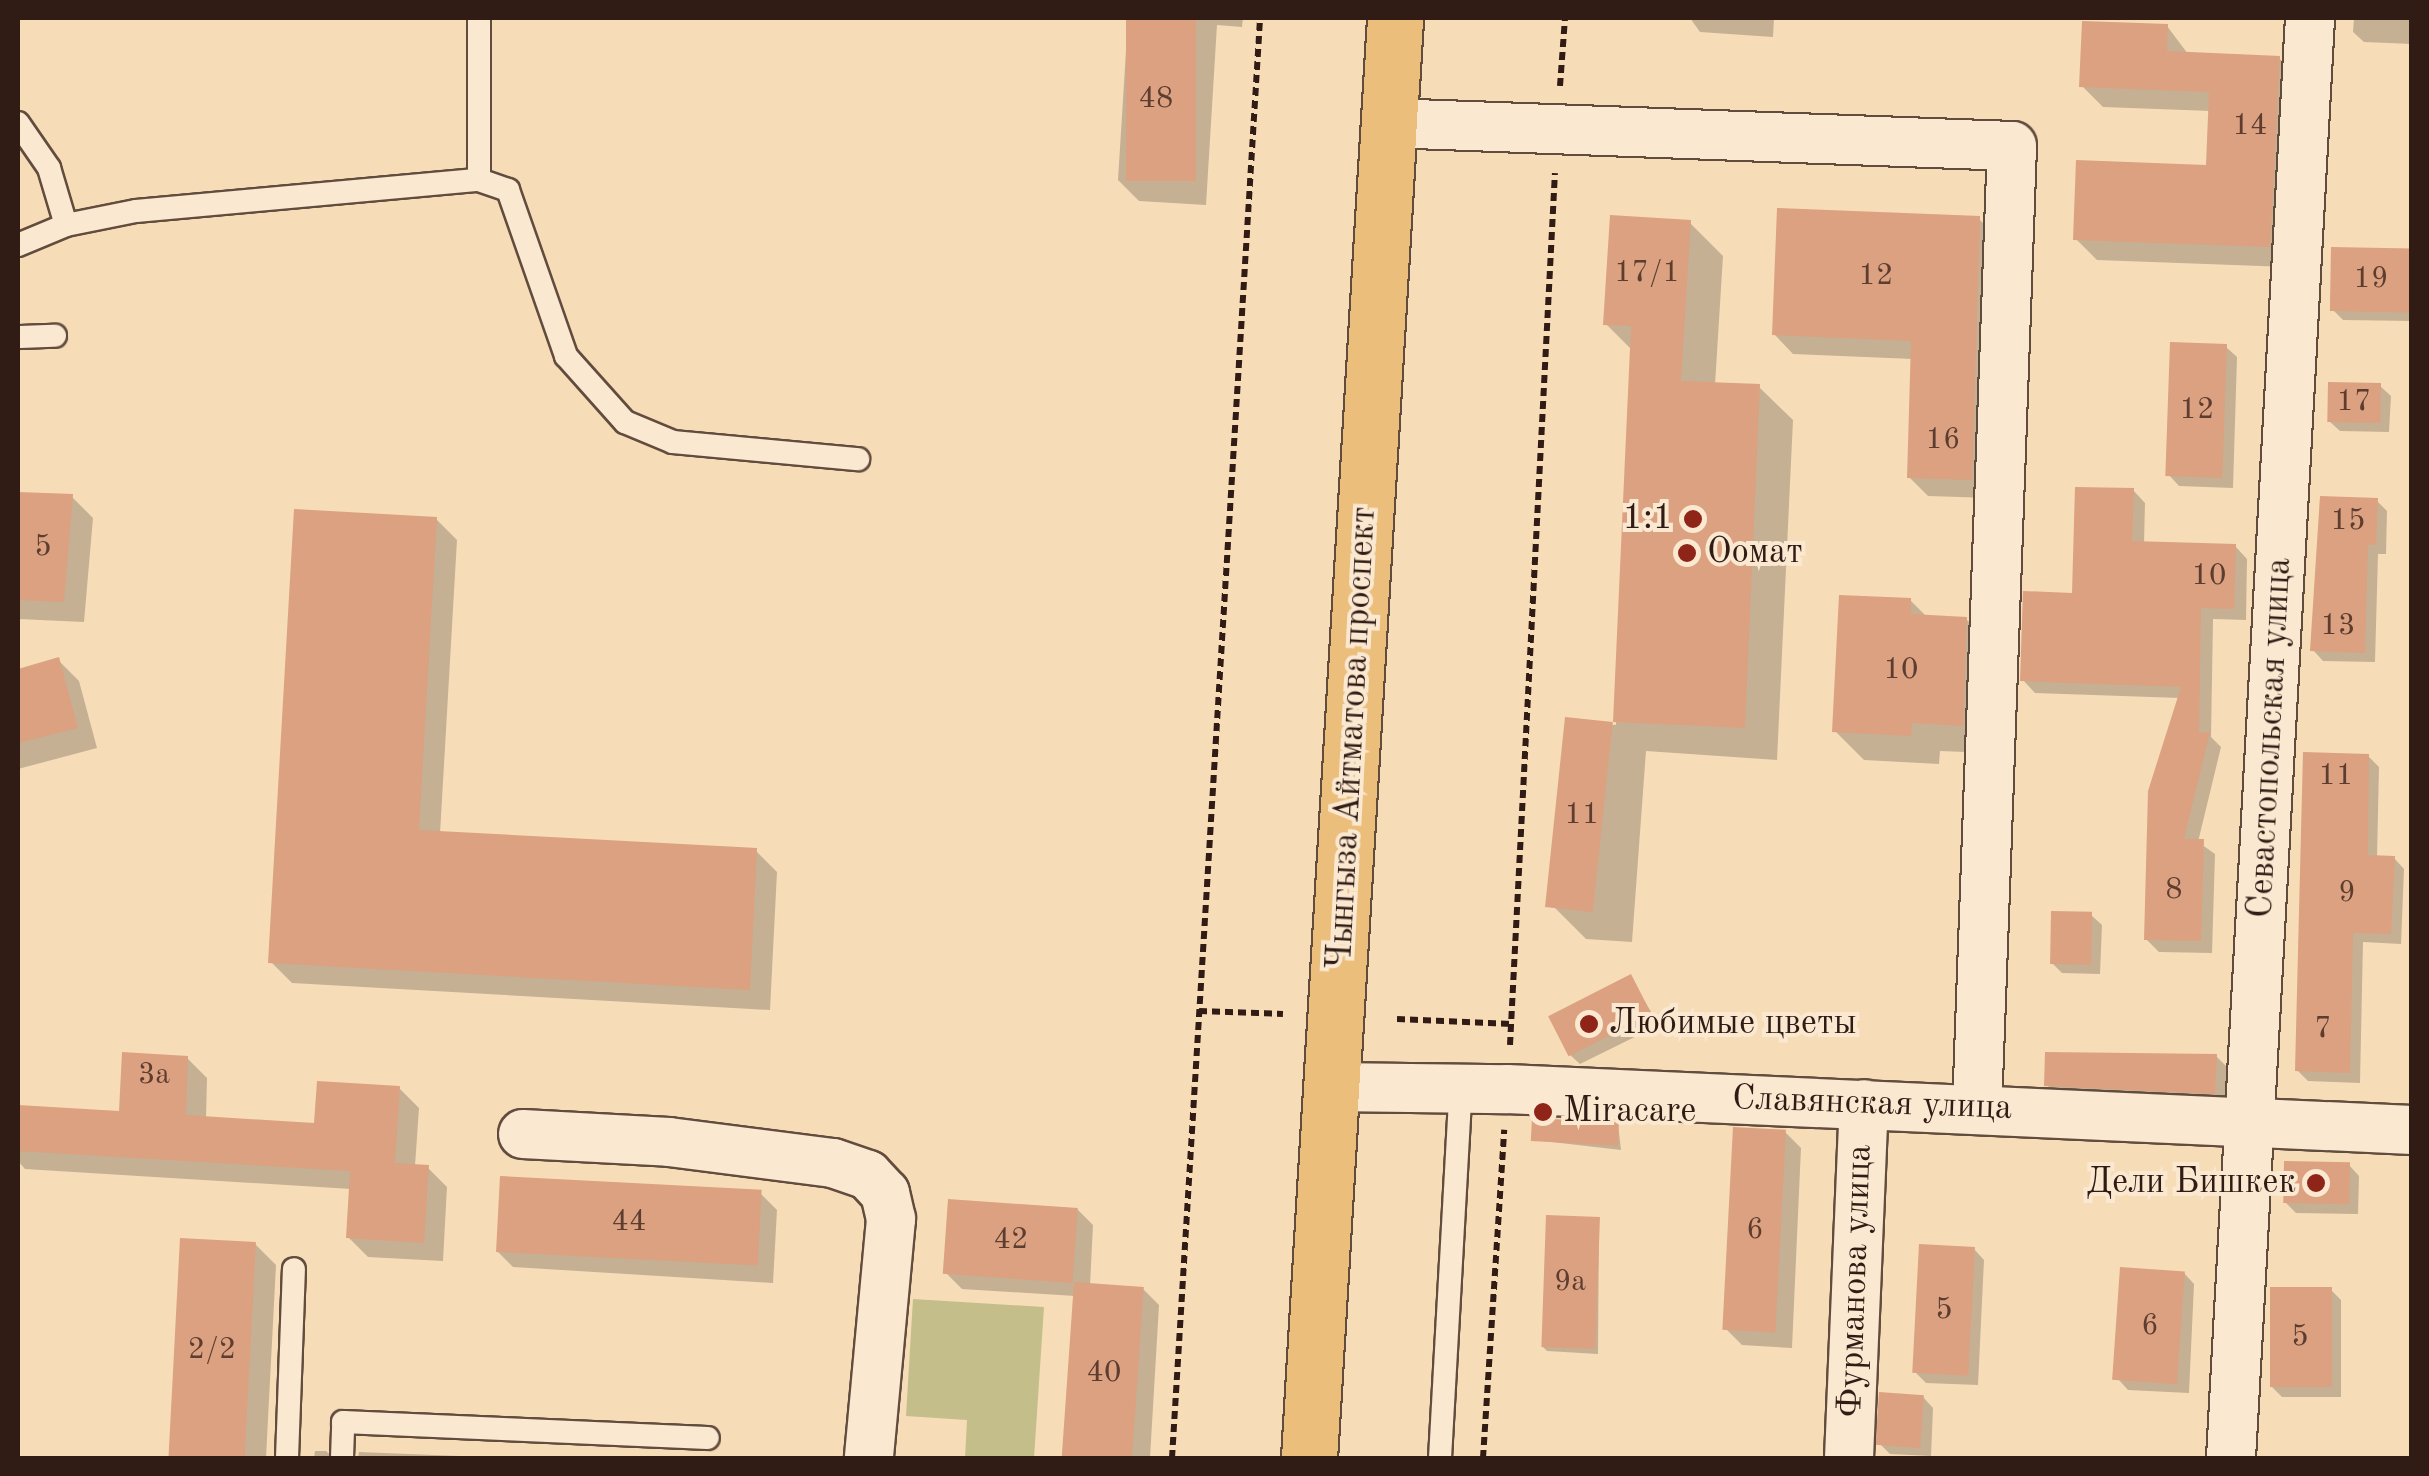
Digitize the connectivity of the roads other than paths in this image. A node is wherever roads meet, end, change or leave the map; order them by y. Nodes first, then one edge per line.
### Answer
1 (479, 18) edge
2 (1395, 18) edge
3 (2310, 18) edge
4 (18, 123) edge
5 (1388, 123) junction
6 (479, 180) junction
7 (66, 225) junction
8 (18, 245) edge
9 (55, 336) dead end
10 (18, 337) edge
11 (858, 459) dead end
12 (1332, 1088) junction
13 (1462, 1088) junction
14 (1864, 1104) junction
15 (1977, 1108) junction
16 (2250, 1122) junction
17 (2412, 1130) edge
18 (522, 1134) dead end
19 (294, 1269) dead end
20 (708, 1438) dead end
21 (288, 1458) edge
22 (342, 1458) edge
23 (869, 1458) edge
24 (1310, 1458) edge
25 (1440, 1458) edge
26 (1849, 1458) edge
27 (2231, 1458) edge

1 - 6 lane
2 - 5 main road, Чынгыза Айтматова проспект
3 - 16 street, Севастопольская улица
4 - 7 lane
5 - 12 main road, Чынгыза Айтматова проспект
5 - 15 street
6 - 7 lane
6 - 11 lane
7 - 8 lane
9 - 10 lane
12 - 13 street, Славянская улица
12 - 24 main road, Чынгыза Айтматова проспект
13 - 14 street, Славянская улица
13 - 25 lane
14 - 15 street, Славянская улица
14 - 26 street, Фурманова улица
15 - 16 street, Славянская улица
16 - 17 street, Славянская улица
16 - 27 street, Севастопольская улица
18 - 23 street
19 - 21 lane
20 - 22 lane

